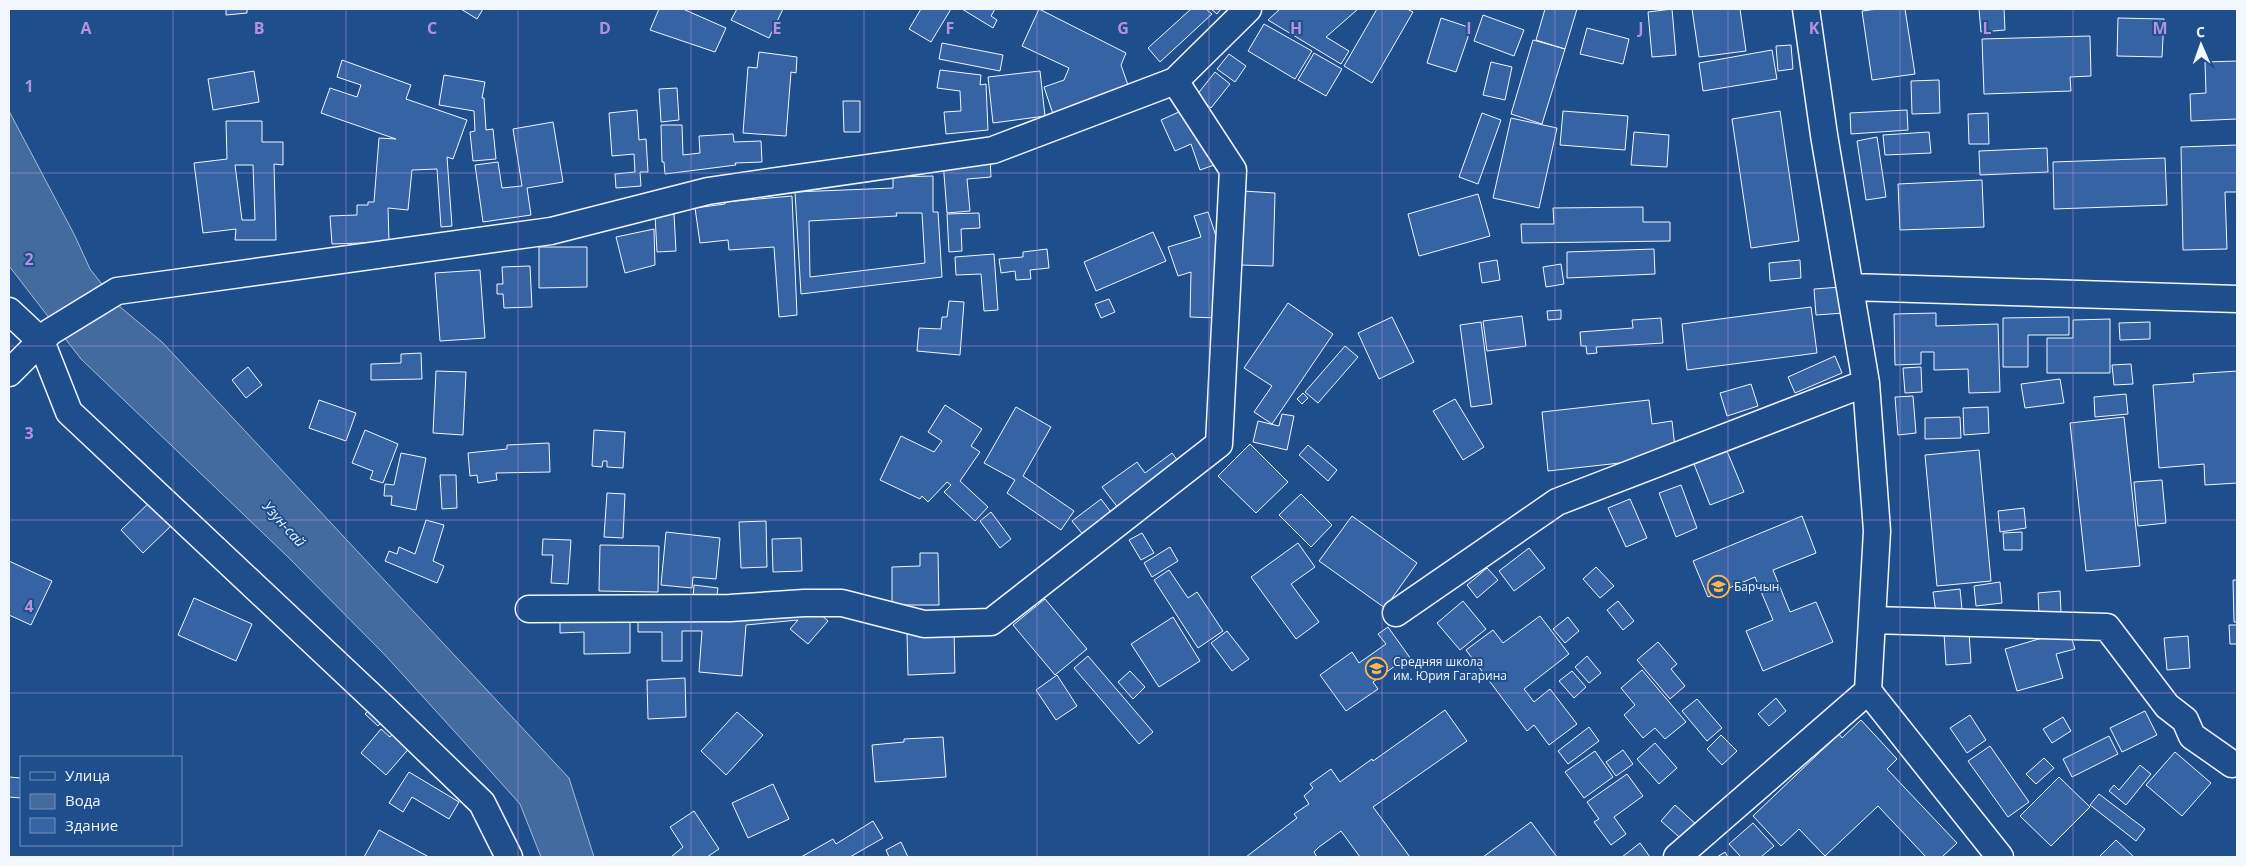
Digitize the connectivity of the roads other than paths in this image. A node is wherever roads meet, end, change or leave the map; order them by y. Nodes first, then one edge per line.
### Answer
1 (1248, 9) edge
2 (1806, 9) edge
3 (1175, 81) junction
4 (1851, 287) junction
5 (2237, 299) edge
6 (9, 311) edge
7 (45, 336) junction
8 (9, 373) edge
9 (1866, 383) junction
10 (529, 609) dead end
11 (1396, 613) dead end
12 (1872, 620) junction
13 (1868, 691) junction
14 (2232, 764) dead end
15 (508, 857) edge
16 (1677, 857) edge
17 (2000, 857) edge

1 - 3 street
2 - 4 street
3 - 7 street
3 - 10 street
4 - 5 street
4 - 9 street
6 - 7 street
7 - 8 street
7 - 15 street
9 - 11 street
9 - 12 street
12 - 13 street
12 - 14 street
13 - 16 street
13 - 17 street

